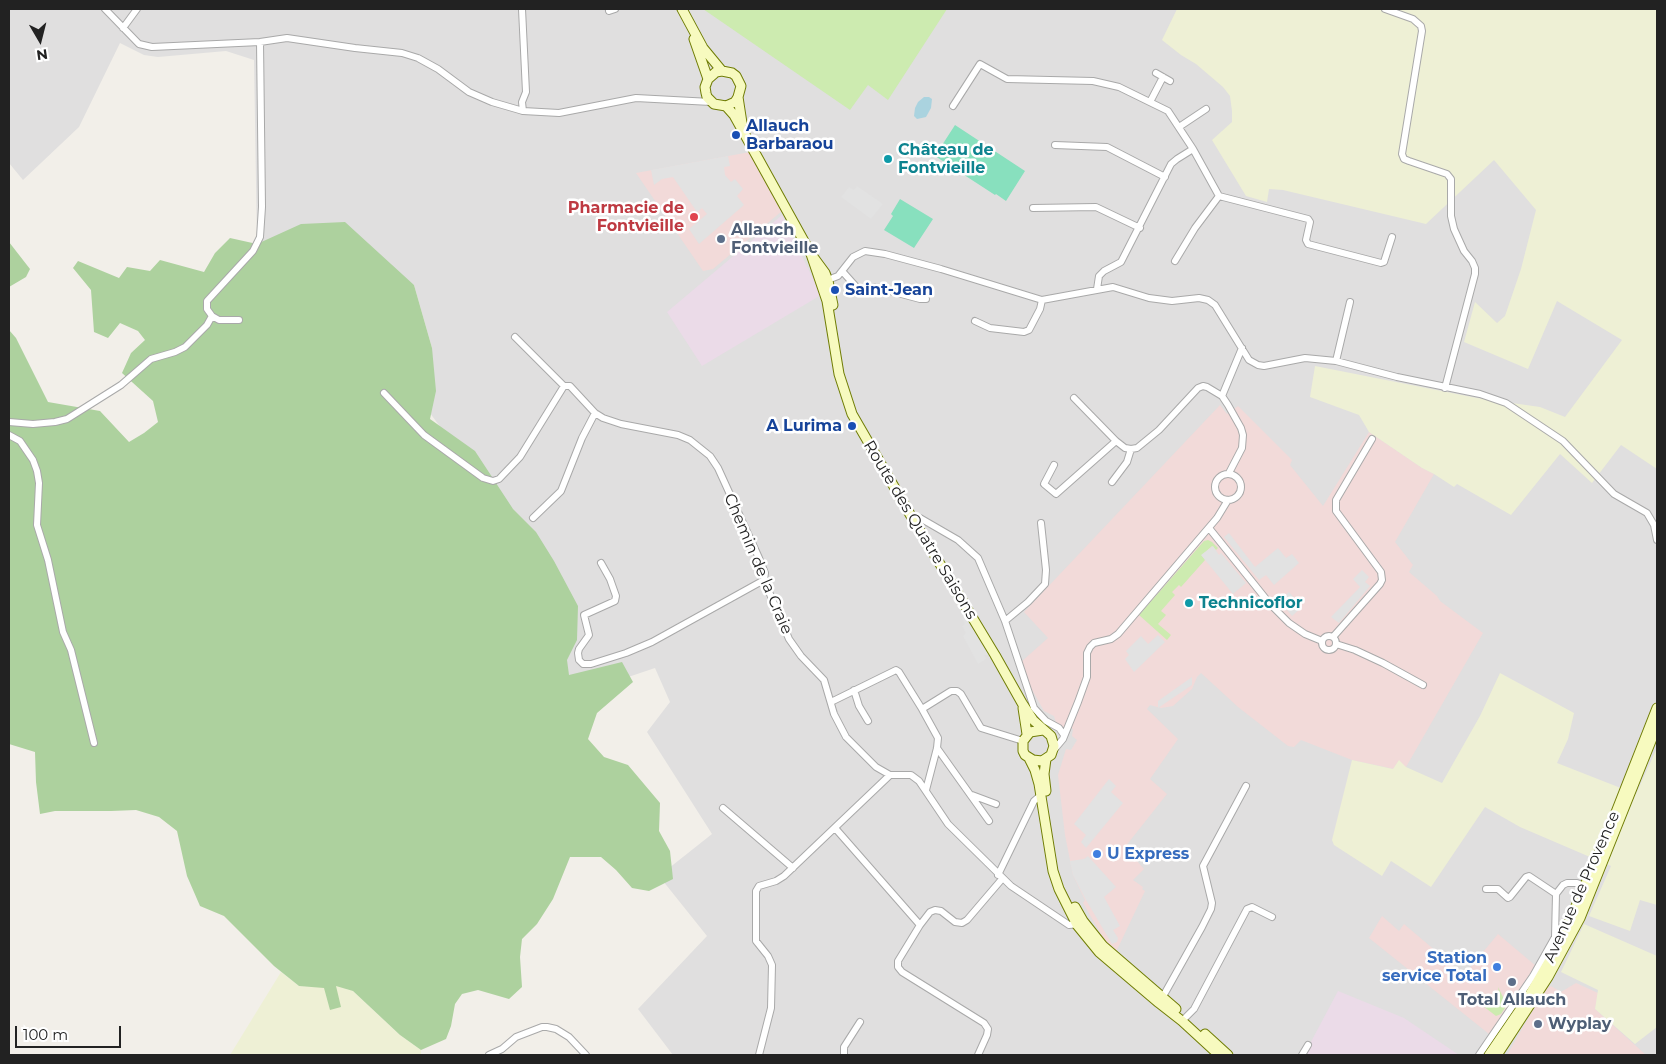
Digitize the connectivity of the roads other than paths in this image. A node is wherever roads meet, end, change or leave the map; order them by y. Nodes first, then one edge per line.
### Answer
1 (105, 9) edge
2 (137, 9) edge
3 (522, 9) edge
4 (682, 9) edge
5 (1386, 9) edge
6 (689, 22) junction
7 (123, 28) junction
8 (260, 42) junction
9 (722, 71) junction
10 (1156, 73) dead end
11 (1162, 77) junction
12 (1170, 81) dead end
13 (707, 83) junction
14 (738, 97) junction
15 (694, 100) junction
16 (711, 102) junction
17 (1150, 102) junction
18 (726, 106) junction
19 (953, 106) dead end
20 (1206, 109) dead end
21 (523, 110) junction
22 (1179, 127) junction
23 (744, 132) junction
24 (1055, 145) dead end
25 (1193, 149) junction
26 (1165, 177) junction
27 (1219, 196) junction
28 (1033, 208) dead end
29 (1140, 228) junction
30 (1392, 237) dead end
31 (1175, 261) dead end
32 (842, 271) junction
33 (824, 278) junction
34 (1097, 289) junction
35 (926, 299) dead end
36 (1042, 300) junction
37 (1350, 302) dead end
38 (212, 316) junction
39 (240, 320) dead end
40 (975, 321) dead end
41 (515, 336) dead end
42 (1242, 348) junction
43 (1336, 361) junction
44 (564, 386) junction
45 (1445, 388) junction
46 (384, 393) dead end
47 (1222, 396) junction
48 (1074, 398) dead end
49 (594, 413) junction
50 (9, 422) edge
51 (9, 435) edge
52 (1372, 438) dead end
53 (1116, 441) junction
54 (1132, 450) junction
55 (1054, 465) dead end
56 (1230, 473) junction
57 (1112, 482) dead end
58 (1228, 500) junction
59 (911, 516) junction
60 (533, 518) dead end
61 (1041, 523) dead end
62 (1209, 528) junction
63 (1657, 540) edge
64 (601, 563) dead end
65 (764, 580) junction
66 (1005, 621) junction
67 (1333, 637) junction
68 (1322, 641) junction
69 (1336, 644) junction
70 (1423, 686) dead end
71 (854, 690) junction
72 (831, 702) junction
73 (1022, 703) junction
74 (1657, 708) edge
75 (922, 709) junction
76 (868, 721) dead end
77 (1657, 726) edge
78 (1043, 730) junction
79 (1064, 735) junction
80 (1051, 736) junction
81 (1025, 738) junction
82 (94, 743) dead end
83 (937, 748) junction
84 (1053, 752) junction
85 (1029, 758) junction
86 (1046, 759) junction
87 (890, 775) junction
88 (1246, 786) dead end
89 (926, 790) junction
90 (970, 794) junction
91 (1042, 797) junction
92 (996, 804) dead end
93 (723, 808) dead end
94 (989, 821) dead end
95 (834, 828) junction
96 (793, 868) junction
97 (1000, 877) junction
98 (1589, 887) junction
99 (1486, 889) dead end
100 (1556, 894) junction
101 (1072, 915) junction
102 (1272, 917) dead end
103 (1061, 920) junction
104 (1080, 923) junction
105 (920, 926) junction
106 (1160, 1000) junction
107 (1184, 1019) junction
108 (860, 1022) dead end
109 (1308, 1045) dead end
110 (489, 1055) edge
111 (586, 1055) edge
112 (759, 1055) edge
113 (844, 1055) edge
114 (978, 1055) edge
115 (1219, 1055) edge
116 (1228, 1055) edge
117 (1302, 1055) edge
118 (1479, 1055) edge
119 (1489, 1055) edge
120 (1497, 1055) edge

1 - 7 street
2 - 7 street
3 - 21 street
4 - 6 main road, Route des Quatre Saisons
5 - 45 street
6 - 9 main road, Route des Quatre Saisons
6 - 13 main road, Route des Quatre Saisons
7 - 8 street
8 - 21 street
8 - 38 street
9 - 13 main road
9 - 14 main road, Route des Quatre Saisons
10 - 11 street
11 - 12 street
11 - 17 street
13 - 15 street
13 - 16 main road, Route des Quatre Saisons
14 - 18 main road
14 - 23 main road, Route des Quatre Saisons
15 - 16 street
15 - 21 street
16 - 18 main road
17 - 19 street
17 - 22 street
18 - 23 main road, Route des Quatre Saisons
20 - 22 street
22 - 25 street
23 - 33 main road, Route des Quatre Saisons
24 - 26 street
25 - 26 street
25 - 27 street
26 - 29 street
27 - 30 street
27 - 31 street
28 - 29 street
29 - 34 street
32 - 33 street
32 - 35 street
32 - 36 street
33 - 59 main road, Route des Quatre Saisons
34 - 36 street
34 - 42 street
36 - 40 street
37 - 43 street
38 - 39 street
38 - 50 street
41 - 44 street, Chemin de la Craie
42 - 43 street
42 - 47 street
43 - 45 street
44 - 46 street
44 - 49 street, Chemin de la Craie
45 - 63 street
47 - 54 street
47 - 56 street
48 - 53 street
49 - 60 street
49 - 65 street, Chemin de la Craie
51 - 82 street
52 - 67 street
53 - 54 street
53 - 55 street
54 - 57 street
56 - 58 street
56 - 58 street
58 - 62 street
59 - 66 street
59 - 73 main road, Route des Quatre Saisons
61 - 66 street
62 - 68 street
62 - 79 street
64 - 65 street
65 - 72 street, Chemin de la Craie
66 - 79 street
67 - 68 street
67 - 69 street
68 - 69 street
69 - 70 street
71 - 72 street
71 - 75 street
71 - 76 street
72 - 87 street, Chemin de la Craie
73 - 78 main road, Route des Quatre Saisons
73 - 81 main road, Route des Quatre Saisons
74 - 98 main road, Avenue de Provence
75 - 81 street
75 - 83 street
77 - 98 main road, Avenue de Provence
78 - 80 main road, Route des Quatre Saisons
78 - 81 main road
79 - 80 street
79 - 84 street
80 - 84 main road
81 - 85 main road, Route des Quatre Saisons
83 - 89 street
83 - 90 street
84 - 86 main road
85 - 86 main road
85 - 91 main road, Route des Quatre Saisons
86 - 104 main road
87 - 89 street, Chemin de la Craie
87 - 95 street
88 - 106 street
89 - 97 street, Chemin de la Craie
90 - 92 street
90 - 94 street
91 - 97 street
91 - 101 main road
93 - 96 street
95 - 96 street
95 - 105 street
96 - 112 street
97 - 103 street, Chemin de la Craie
97 - 105 street
98 - 100 street
98 - 119 main road, Avenue de Provence
98 - 120 main road, Avenue de Provence
99 - 100 street
100 - 118 street, Avenue de Provence
101 - 103 street
101 - 104 main road
102 - 107 street
103 - 104 street, Chemin de la Craie
104 - 106 main road
105 - 114 street
106 - 107 main road
107 - 115 main road
107 - 116 main road
108 - 113 street
109 - 117 street
110 - 111 street

